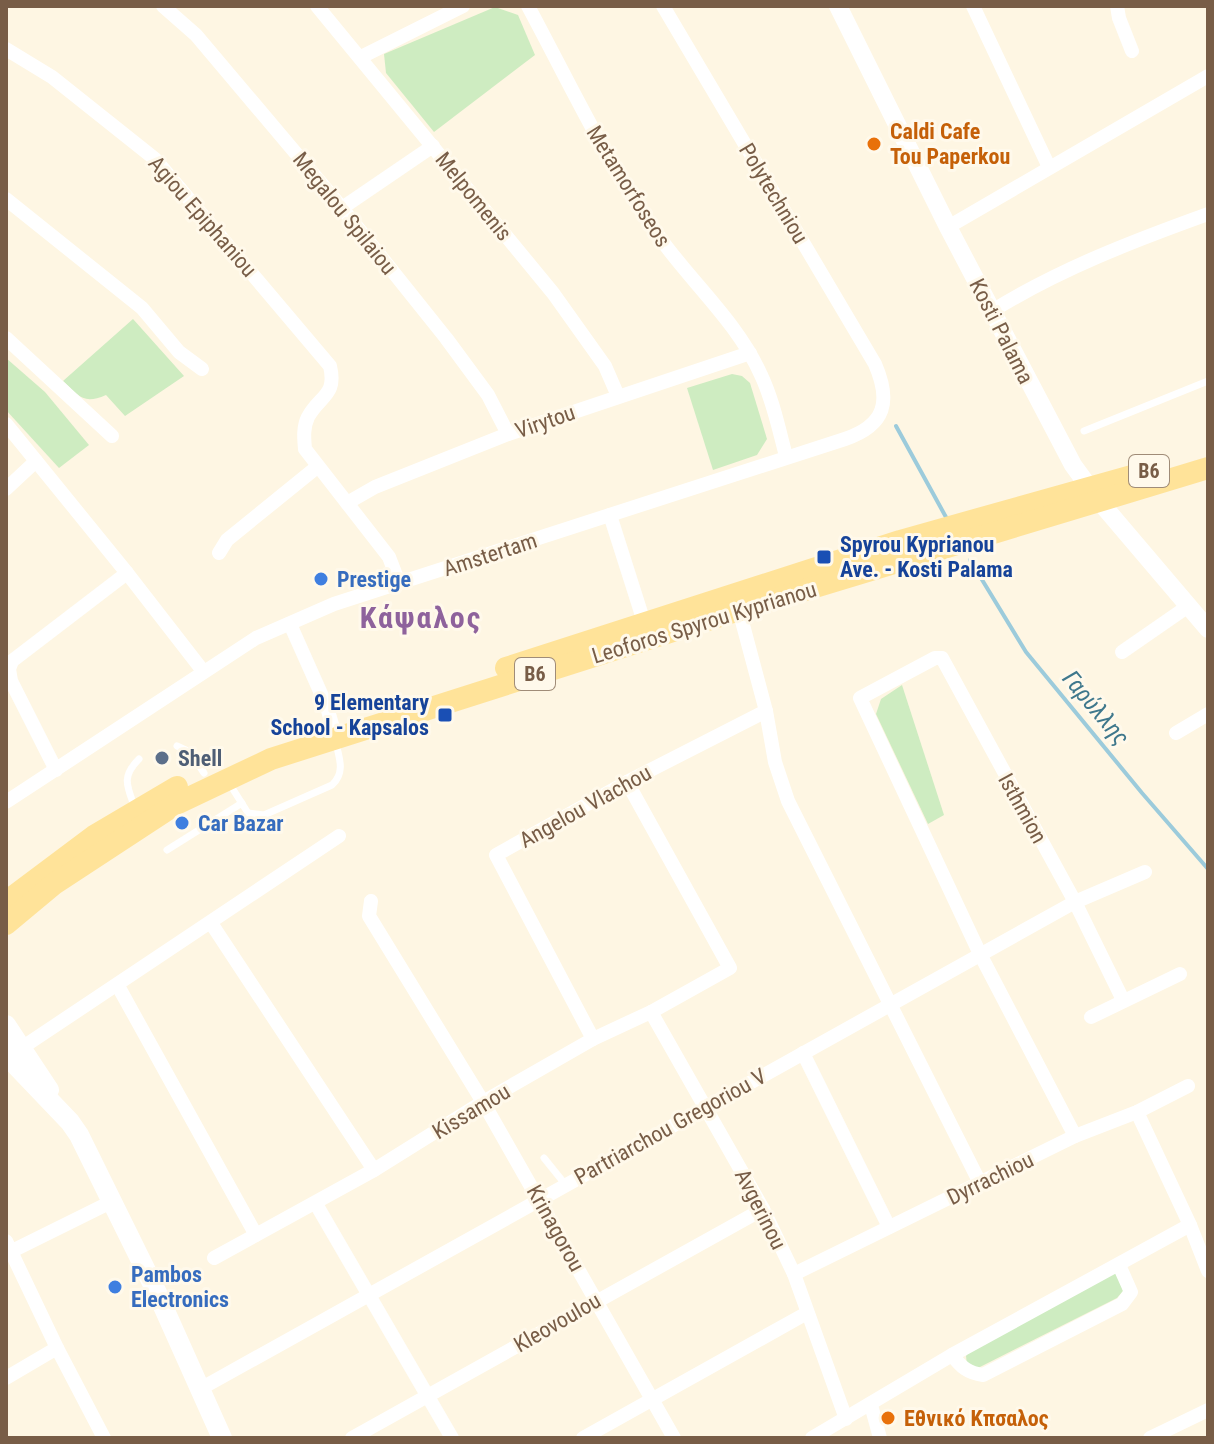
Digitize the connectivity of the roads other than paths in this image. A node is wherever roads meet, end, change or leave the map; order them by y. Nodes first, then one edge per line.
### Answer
1 (163, 6) edge
2 (317, 6) edge
3 (463, 6) edge
4 (528, 6) edge
5 (663, 6) edge
6 (838, 6) edge
7 (973, 6) edge
8 (1117, 6) edge
9 (6, 49) edge
10 (1132, 51) dead end
11 (361, 57) junction
12 (1208, 76) edge
13 (433, 146) junction
14 (1049, 167) junction
15 (6, 199) edge
16 (342, 208) junction
17 (1208, 214) edge
18 (948, 227) junction
19 (992, 311) junction
20 (6, 338) edge
21 (750, 353) junction
22 (202, 369) dead end
23 (1208, 381) edge
24 (883, 382) joint
25 (618, 396) junction
26 (6, 424) edge
27 (1084, 431) dead end
28 (508, 434) junction
29 (112, 436) dead end
30 (1208, 454) edge
31 (786, 456) junction
32 (36, 461) junction
33 (317, 467) junction
34 (1208, 468) edge
35 (6, 489) edge
36 (1095, 495) junction
37 (347, 503) junction
38 (610, 515) junction
39 (219, 553) dead end
40 (127, 573) junction
41 (399, 583) junction
42 (1187, 607) junction
43 (739, 610) junction
44 (644, 622) junction
45 (290, 624) junction
46 (1208, 629) edge
47 (1122, 652) dead end
48 (203, 671) junction
49 (766, 711) junction
50 (1208, 714) edge
51 (333, 733) junction
52 (1176, 733) dead end
53 (177, 746) dead end
54 (139, 759) dead end
55 (56, 770) junction
56 (204, 773) junction
57 (226, 778) junction
58 (627, 782) junction
59 (6, 802) edge
60 (242, 803) junction
61 (136, 810) junction
62 (339, 836) dead end
63 (167, 850) dead end
64 (1145, 872) dead end
65 (371, 901) dead end
66 (6, 902) edge
67 (1075, 902) junction
68 (211, 923) junction
69 (6, 924) edge
70 (980, 954) junction
71 (1180, 974) dead end
72 (118, 986) junction
73 (1123, 1000) junction
74 (890, 1005) junction
75 (651, 1012) junction
76 (1091, 1017) dead end
77 (6, 1025) edge
78 (593, 1039) junction
79 (14, 1051) edge
80 (803, 1053) junction
81 (1188, 1086) dead end
82 (483, 1102) junction
83 (705, 1106) junction
84 (1137, 1112) junction
85 (1075, 1136) junction
86 (544, 1158) dead end
87 (374, 1170) junction
88 (980, 1183) junction
89 (565, 1184) junction
90 (539, 1198) junction
91 (111, 1202) junction
92 (316, 1204) junction
93 (763, 1209) junction
94 (1190, 1225) junction
95 (889, 1227) junction
96 (256, 1235) junction
97 (9, 1246) edge
98 (214, 1258) dead end
99 (1119, 1265) junction
100 (1208, 1271) edge
101 (794, 1274) junction
102 (368, 1293) junction
103 (596, 1300) junction
104 (807, 1313) junction
105 (57, 1348) junction
106 (952, 1355) junction
107 (6, 1378) edge
108 (200, 1389) junction
109 (427, 1396) junction
110 (653, 1398) junction
111 (871, 1405) junction
112 (1208, 1410) edge
113 (846, 1419) junction
114 (104, 1438) edge
115 (222, 1438) edge
116 (352, 1438) edge
117 (452, 1438) edge
118 (583, 1438) edge
119 (674, 1438) edge
120 (812, 1438) edge
121 (880, 1438) edge
122 (1150, 1438) edge

1 - 16 street, Megalou Spilaiou
2 - 11 street, Melpomenis
3 - 11 street
4 - 21 street, Metamorfoseos
5 - 24 street, Polytechniou
6 - 18 street, Kosti Palama
7 - 14 street
8 - 10 street
9 - 33 street, Agiou Epiphaniou
11 - 13 street, Melpomenis
12 - 14 street
13 - 16 street
13 - 25 street, Melpomenis
14 - 18 street
15 - 22 street
16 - 28 street, Megalou Spilaiou
17 - 19 street
18 - 19 street, Kosti Palama
19 - 36 street, Kosti Palama
20 - 29 street
21 - 25 street, Virytou
21 - 31 street, Metamorfoseos
23 - 27 lane
24 - 31 street, Amstertam
25 - 28 street, Virytou
26 - 32 street
28 - 37 street, Virytou
30 - 36 main road, Leoforos Spyrou Kyprianou / B6
31 - 38 street, Amstertam
32 - 35 street
32 - 40 street
33 - 37 street
33 - 39 street
34 - 36 main road, Leoforos Spyrou Kyprianou / B6
36 - 42 street, Kosti Palama
36 - 43 main road, Leoforos Spyrou Kyprianou / B6
36 - 44 main road, Leoforos Spyrou Kyprianou / B6
37 - 41 street
38 - 41 street, Amstertam
38 - 44 street
40 - 48 street
40 - 55 street
41 - 45 street, Amstertam
42 - 46 street, Kosti Palama
42 - 47 street
43 - 49 street
43 - 51 main road, Leoforos Spyrou Kyprianou / B6
44 - 51 main road, Leoforos Spyrou Kyprianou / B6
45 - 48 street, Amstertam
45 - 51 street
48 - 55 street, Amstertam
49 - 58 street, Angelou Vlachou
49 - 74 street
50 - 52 street
51 - 56 main road, Leoforos Spyrou Kyprianou / B6
51 - 57 main road, Leoforos Spyrou Kyprianou / B6
51 - 60 lane
53 - 56 lane
54 - 61 lane
55 - 59 street, Amstertam
56 - 61 main road, Leoforos Spyrou Kyprianou / B6
57 - 60 lane
57 - 69 main road, Leoforos Spyrou Kyprianou / B6
58 - 75 street, Kissamou
58 - 78 street, Angelou Vlachou
60 - 63 lane
61 - 66 main road, Leoforos Spyrou Kyprianou / B6
62 - 68 street
64 - 67 street, Partriarchou Gregoriou V
65 - 82 street, Krinagorou
67 - 70 street, Partriarchou Gregoriou V
67 - 70 street, Isthmion
67 - 73 street, Isthmion
68 - 72 street
68 - 87 street
70 - 74 street, Partriarchou Gregoriou V
70 - 85 street
71 - 73 street
72 - 79 street
72 - 96 street
73 - 76 street
74 - 80 street, Partriarchou Gregoriou V
74 - 88 street
75 - 78 street, Kissamou
75 - 83 street, Avgerinou
77 - 79 main road
78 - 82 street, Kissamou
79 - 91 main road
80 - 83 street, Partriarchou Gregoriou V
80 - 95 street
81 - 84 street, Dyrrachiou
82 - 87 street, Kissamou
82 - 90 street, Krinagorou
83 - 89 street, Partriarchou Gregoriou V
83 - 93 street, Avgerinou
84 - 85 street, Dyrrachiou
84 - 94 street
85 - 88 street, Dyrrachiou
86 - 89 lane
87 - 92 street, Kissamou
88 - 95 street, Dyrrachiou
89 - 90 street, Partriarchou Gregoriou V
90 - 102 street, Partriarchou Gregoriou V
90 - 103 street, Krinagorou
91 - 97 street
91 - 108 main road
92 - 96 street, Kissamou
92 - 102 street
93 - 101 street, Avgerinou
93 - 103 street, Kleovoulou
94 - 99 street
94 - 100 street
95 - 101 street, Dyrrachiou
96 - 98 street, Kissamou
97 - 105 street
99 - 106 street
99 - 106 street
101 - 104 street, Avgerinou
102 - 108 street, Partriarchou Gregoriou V
102 - 109 street
103 - 109 street, Kleovoulou
103 - 110 street, Krinagorou
104 - 110 street
104 - 113 street, Avgerinou
105 - 107 street
105 - 114 street
106 - 111 street
108 - 115 main road
109 - 116 street, Kleovoulou
109 - 117 street
110 - 118 street
110 - 119 street, Krinagorou
111 - 113 street
111 - 121 street
112 - 122 street
113 - 120 street

